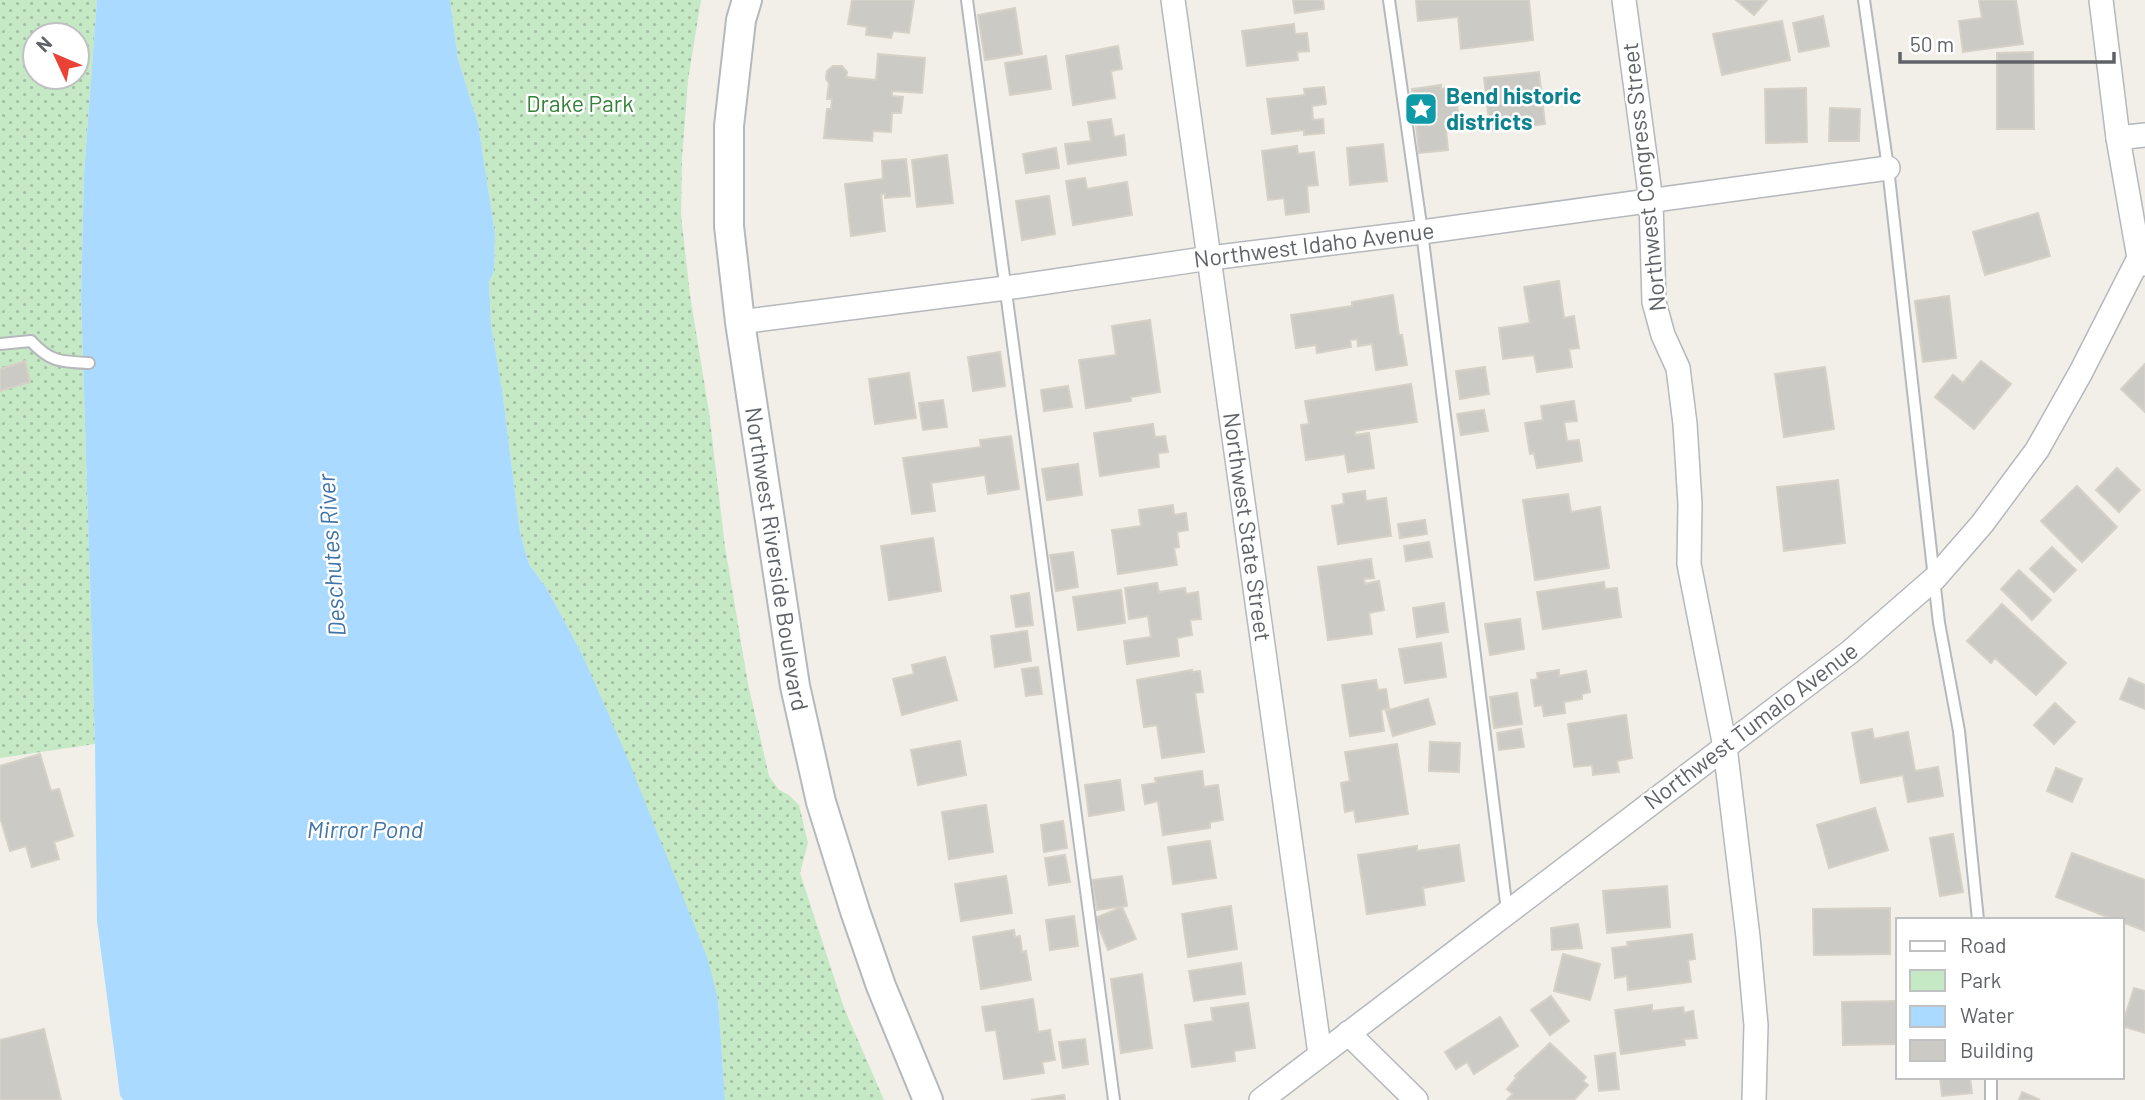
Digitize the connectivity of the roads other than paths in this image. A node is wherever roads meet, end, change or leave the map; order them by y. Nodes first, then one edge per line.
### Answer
1 (747, 0) edge
2 (967, 0) edge
3 (1173, 0) edge
4 (1389, 0) edge
5 (1624, 0) edge
6 (1864, 0) edge
7 (2101, 0) edge
8 (2145, 135) edge
9 (2118, 138) junction
10 (1888, 169) junction
11 (1651, 201) junction
12 (1422, 232) junction
13 (1210, 258) junction
14 (2142, 261) edge
15 (1006, 288) junction
16 (740, 322) junction
17 (0, 344) edge
18 (89, 363) dead end
19 (1935, 578) junction
20 (1725, 747) junction
21 (1507, 911) junction
22 (1978, 918) edge
23 (1348, 1033) junction
24 (1320, 1054) junction
25 (1991, 1079) edge
26 (928, 1100) edge
27 (1114, 1100) edge
28 (1261, 1100) edge
29 (1416, 1100) edge
30 (1754, 1100) edge
31 (1991, 1100) edge

1 - 16 street, Northwest Riverside Boulevard
2 - 15 lane
3 - 13 street, Northwest State Street
4 - 12 lane
5 - 11 street, Northwest Congress Street
6 - 10 lane
7 - 9 street
8 - 9 street
9 - 14 street
10 - 11 street, Northwest Idaho Avenue
10 - 19 lane
11 - 12 street, Northwest Idaho Avenue
11 - 20 street, Northwest Congress Street
12 - 13 street, Northwest Idaho Avenue
12 - 21 lane
13 - 15 street, Northwest Idaho Avenue
13 - 24 street, Northwest State Street
14 - 19 street, Northwest Tumalo Avenue
15 - 16 street, Northwest Idaho Avenue
15 - 27 lane
16 - 26 street, Northwest Riverside Boulevard
17 - 18 lane
19 - 20 street, Northwest Tumalo Avenue
19 - 22 lane
20 - 21 street, Northwest Tumalo Avenue
20 - 30 street, Northwest Congress Street
21 - 23 street, Northwest Tumalo Avenue
23 - 24 street, Northwest Tumalo Avenue
23 - 29 street
24 - 28 street, Northwest Tumalo Avenue
25 - 31 lane

